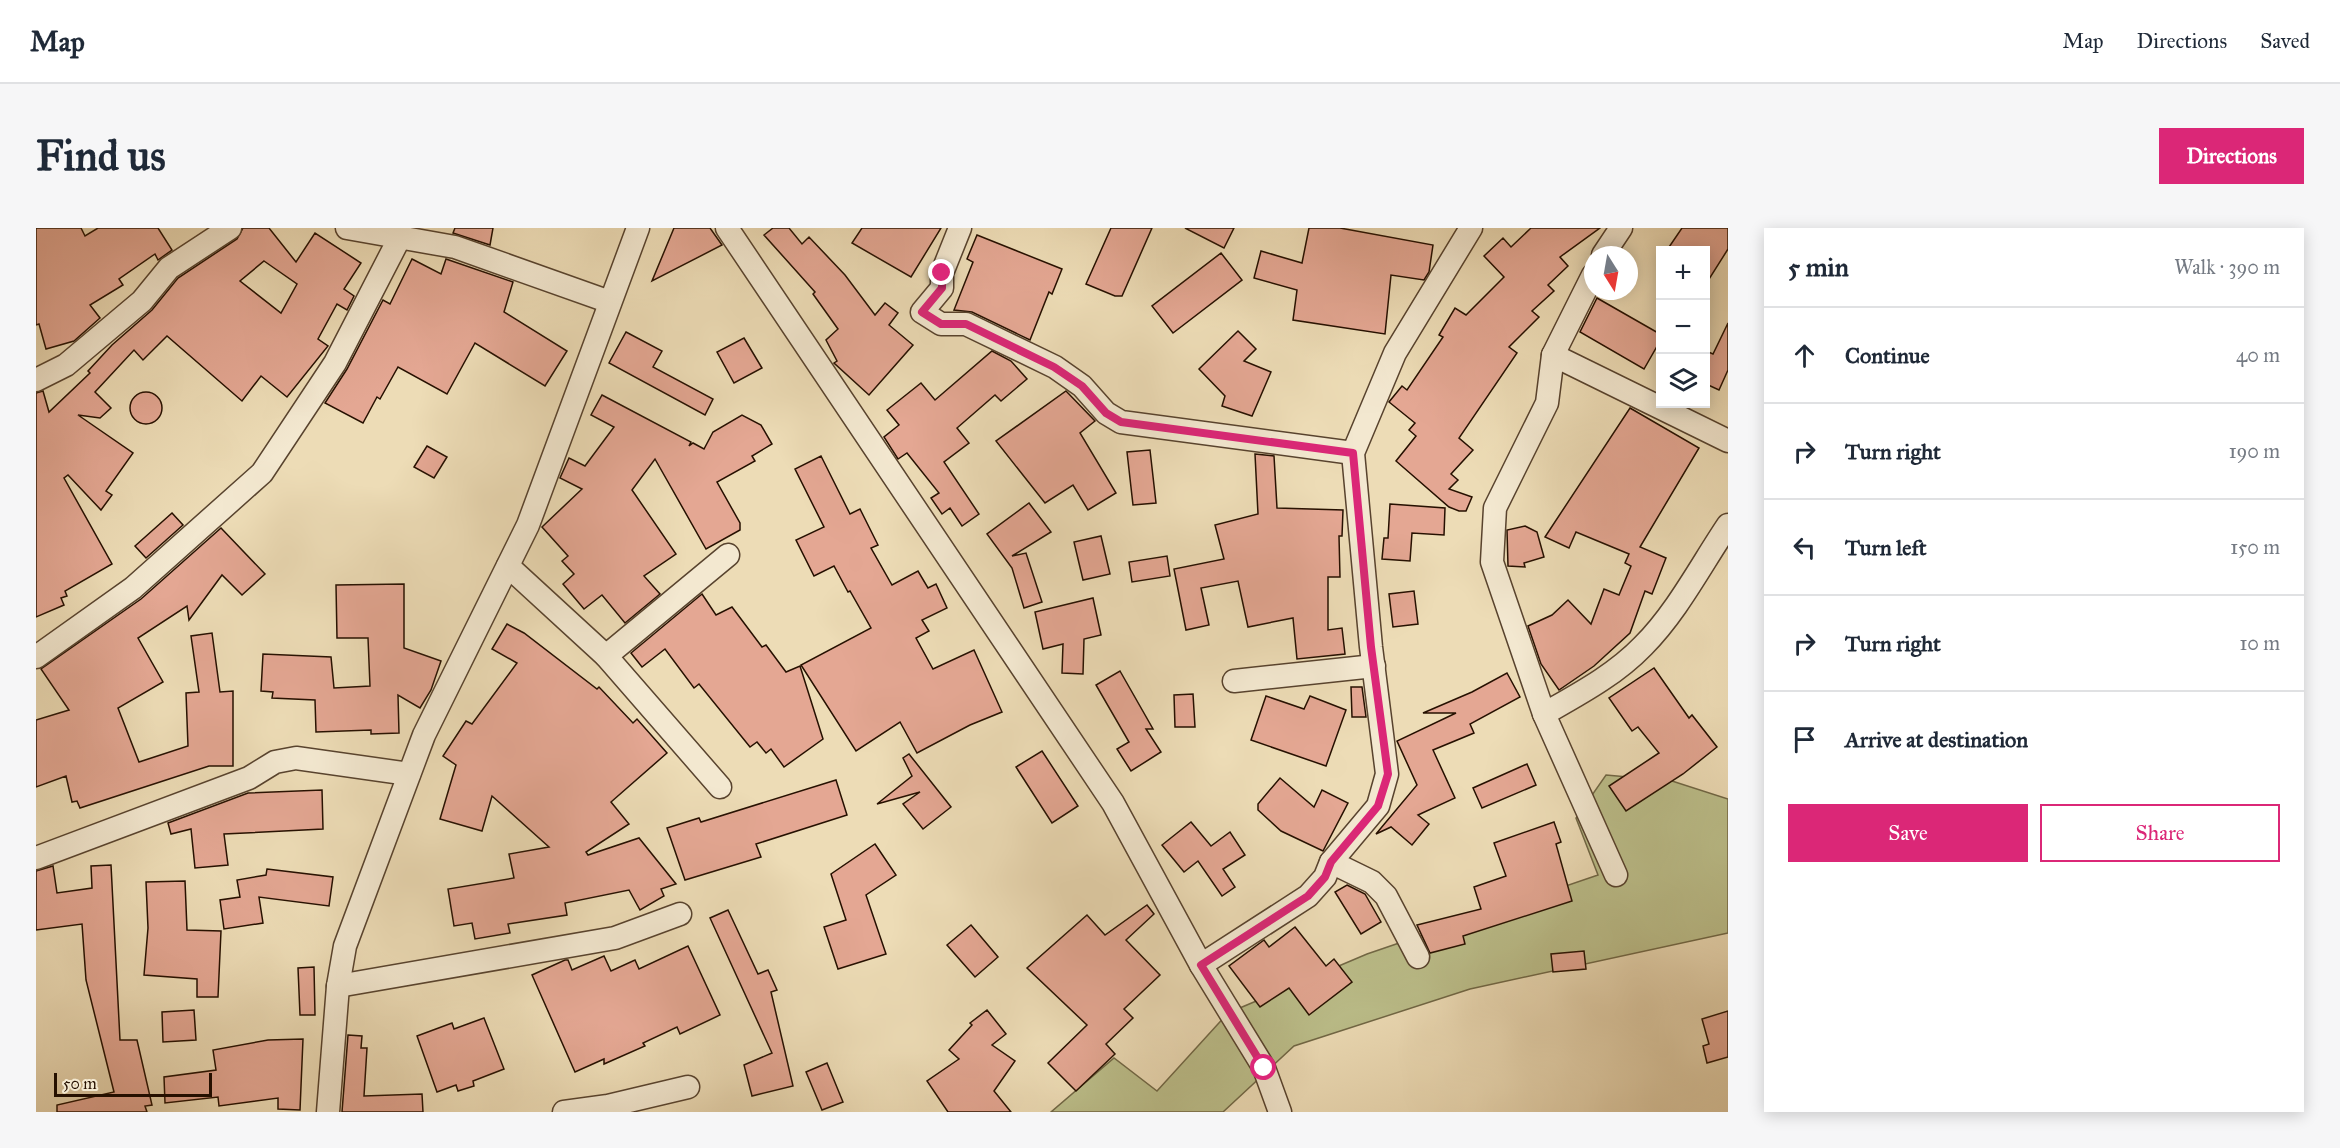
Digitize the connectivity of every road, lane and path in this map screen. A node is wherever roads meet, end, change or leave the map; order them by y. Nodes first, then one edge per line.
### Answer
1 (230, 228) edge
2 (347, 228) edge
3 (638, 228) edge
4 (727, 228) edge
5 (960, 228) edge
6 (1471, 228) edge
7 (1621, 228) edge
8 (399, 239) junction
9 (1609, 246) edge
10 (1584, 293) edge
11 (610, 302) junction
12 (1553, 355) junction
13 (36, 380) edge
14 (1728, 441) edge
15 (1353, 453) junction
16 (1728, 525) edge
17 (728, 555) dead end
18 (508, 566) junction
19 (606, 656) junction
20 (36, 657) edge
21 (1374, 666) junction
22 (1234, 681) dead end
23 (1544, 714) junction
24 (409, 774) junction
25 (720, 787) dead end
26 (36, 858) edge
27 (1331, 862) junction
28 (1616, 875) dead end
29 (680, 914) dead end
30 (1418, 957) dead end
31 (1201, 965) junction
32 (338, 987) junction
33 (688, 1087) dead end
34 (328, 1112) edge
35 (564, 1112) edge
36 (1280, 1112) edge

1 - 13 street
2 - 8 street
3 - 11 street
4 - 31 street
5 - 15 street
6 - 15 street
7 - 9 street
8 - 11 street
8 - 20 street
10 - 12 street
11 - 18 street
12 - 14 street
12 - 23 street
15 - 21 street
16 - 23 street
17 - 19 street
18 - 19 street
18 - 24 street
19 - 25 street
21 - 22 street
21 - 27 street
23 - 28 street
24 - 26 street
24 - 32 street
27 - 30 street
27 - 31 street
29 - 32 street
31 - 36 street
32 - 34 street
33 - 35 street

